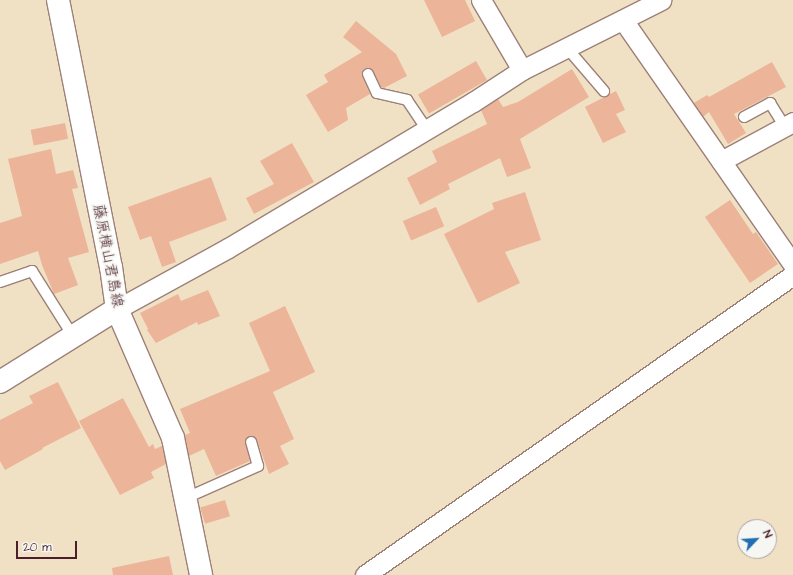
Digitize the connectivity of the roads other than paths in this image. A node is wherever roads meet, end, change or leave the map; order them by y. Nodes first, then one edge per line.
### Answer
1 (58, 0) edge
2 (481, 0) edge
3 (661, 0) edge
4 (623, 20) junction
5 (567, 48) junction
6 (522, 70) junction
7 (368, 74) dead end
8 (604, 91) dead end
9 (744, 117) dead end
10 (789, 124) edge
11 (427, 130) junction
12 (721, 161) junction
13 (793, 266) edge
14 (793, 275) edge
15 (0, 282) edge
16 (117, 309) junction
17 (73, 336) junction
18 (0, 382) edge
19 (251, 442) dead end
20 (186, 498) junction
21 (201, 575) edge
22 (365, 575) edge

1 - 16 main road, 藤原横山君島線
2 - 6 street
3 - 4 street
4 - 5 street
4 - 12 street
5 - 6 street
5 - 8 lane
6 - 11 street
7 - 11 lane
9 - 10 lane
10 - 12 street
11 - 16 street
12 - 13 street
14 - 22 street
15 - 17 lane
16 - 17 main road
16 - 20 main road, 藤原横山君島線
17 - 18 main road
19 - 20 lane
20 - 21 main road, 藤原横山君島線

